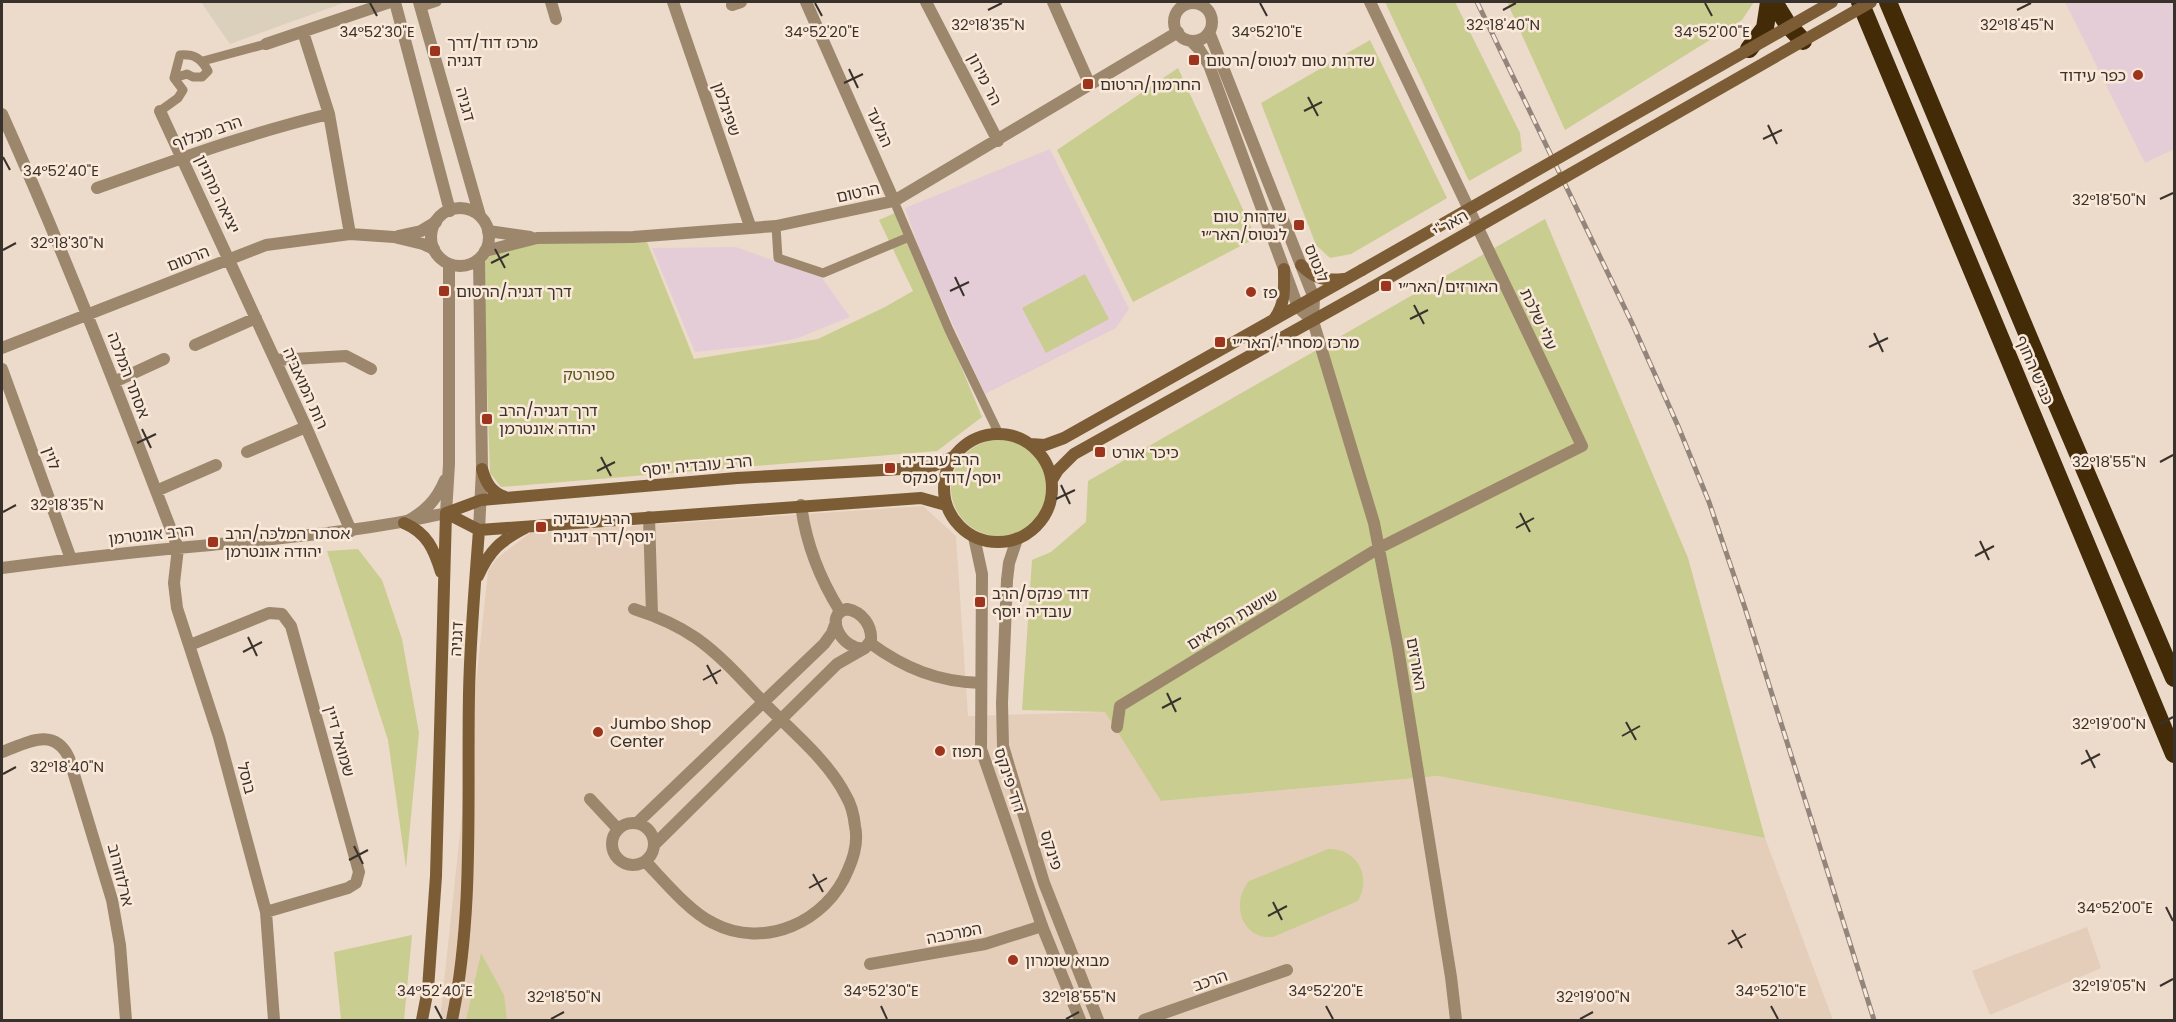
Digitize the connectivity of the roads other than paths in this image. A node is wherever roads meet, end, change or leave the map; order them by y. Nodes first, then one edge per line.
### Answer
1 (390, 2) edge
2 (395, 2) edge
3 (437, 2) edge
4 (551, 2) edge
5 (673, 2) edge
6 (806, 2) edge
7 (926, 2) edge
8 (1053, 2) edge
9 (1174, 2) edge
10 (1370, 2) edge
11 (1769, 2) edge
12 (1774, 2) edge
13 (1832, 2) edge
14 (1860, 2) edge
15 (1871, 2) edge
16 (1888, 2) edge
17 (422, 4) edge
18 (1202, 4) edge
19 (1175, 17) junction
20 (556, 19) dead end
21 (1789, 27) junction
22 (303, 32) junction
23 (1178, 32) junction
24 (1209, 32) junction
25 (1191, 40) junction
26 (1803, 41) junction
27 (266, 44) joint
28 (1749, 49) junction
29 (203, 61) junction
30 (174, 78) junction
31 (1089, 83) junction
32 (160, 111) joint
33 (2, 114) edge
34 (329, 114) junction
35 (998, 141) junction
36 (183, 158) junction
37 (97, 188) dead end
38 (894, 201) junction
39 (450, 211) junction
40 (480, 216) junction
41 (436, 222) junction
42 (750, 226) junction
43 (776, 226) junction
44 (488, 231) junction
45 (350, 234) junction
46 (394, 237) junction
47 (909, 237) junction
48 (537, 238) junction
49 (434, 249) junction
50 (482, 255) junction
51 (229, 259) junction
52 (449, 264) junction
53 (1301, 266) junction
54 (1284, 269) junction
55 (1348, 279) junction
56 (1314, 298) junction
57 (1298, 307) junction
58 (88, 314) junction
59 (256, 318) junction
60 (1273, 321) junction
61 (1313, 321) junction
62 (195, 345) dead end
63 (2, 348) edge
64 (164, 359) dead end
65 (275, 360) junction
66 (2, 369) edge
67 (371, 369) dead end
68 (114, 382) junction
69 (306, 427) junction
70 (999, 434) junction
71 (1030, 444) junction
72 (247, 452) dead end
73 (955, 456) junction
74 (449, 464) junction
75 (216, 465) dead end
76 (482, 469) junction
77 (1052, 480) junction
78 (156, 491) junction
79 (509, 498) junction
80 (481, 500) junction
81 (946, 505) junction
82 (801, 506) junction
83 (446, 513) junction
84 (649, 517) junction
85 (404, 523) junction
86 (532, 525) junction
87 (479, 530) junction
88 (351, 531) junction
89 (974, 537) junction
90 (1017, 539) junction
91 (178, 548) junction
92 (1378, 549) junction
93 (71, 559) junction
94 (2, 568) edge
95 (444, 581) junction
96 (475, 583) junction
97 (634, 609) dead end
98 (652, 615) junction
99 (838, 617) junction
100 (190, 645) junction
101 (867, 645) junction
102 (2175, 678) edge
103 (981, 683) junction
104 (764, 702) junction
105 (781, 720) junction
106 (1117, 727) dead end
107 (2, 752) edge
108 (2175, 754) edge
109 (590, 799) dead end
110 (637, 823) junction
111 (618, 829) junction
112 (655, 844) junction
113 (646, 862) junction
114 (266, 912) junction
115 (1042, 926) junction
116 (870, 964) dead end
117 (1287, 970) dead end
118 (126, 1020) edge
119 (274, 1020) edge
120 (422, 1020) edge
121 (452, 1020) edge
122 (1080, 1020) edge
123 (1098, 1020) edge
124 (1144, 1020) edge
125 (1456, 1020) edge

1 - 22 street
2 - 39 street
3 - 17 street
4 - 20 street
5 - 42 street, שפיגלמן
6 - 38 street, הגלעד
7 - 35 street, הר מירון
8 - 31 street
9 - 19 street
10 - 92 street, עלי שלכת
11 - 28 highway
12 - 21 highway
13 - 21 main road, האר"י, bridge
14 - 108 highway, כביש החוף
15 - 26 main road, האר"י, bridge
16 - 102 highway, כביש החוף
17 - 40 street, דגניה
18 - 19 street
18 - 24 street
19 - 23 street
21 - 26 highway
21 - 28 main road, האר"י, bridge
22 - 27 street
22 - 34 street
23 - 25 street
23 - 31 street, הרטום
24 - 25 street
24 - 53 street, לנטוס
25 - 54 street, לנטוס
26 - 61 main road, האר"י, bridge
27 - 29 street
28 - 55 main road, האר"י, bridge
29 - 30 street
29 - 30 street
30 - 32 street
31 - 35 street, הרטום
32 - 36 street, יציאה מחניון
33 - 58 street, אסתר המלכה
34 - 36 street, הרב מכלוף
34 - 45 street
35 - 38 street, הרטום
36 - 37 street, הרב מכלוף
36 - 51 street, יציאה מחניון
38 - 43 street, הרטום
38 - 47 street
39 - 40 street
39 - 41 street
40 - 44 street
41 - 46 street, הרטום
41 - 49 street
42 - 43 street, הרטום
42 - 48 street, הרטום
43 - 47 street
44 - 48 street, הרטום
44 - 50 street
45 - 46 street, הרטום
45 - 51 street, הרטום
46 - 49 street, הרטום
47 - 70 street
48 - 50 street, הרטום
49 - 52 street
50 - 52 street
50 - 76 street, דגניה
51 - 58 street, הרטום
51 - 59 street, רות המואביה
52 - 74 street, דגניה
53 - 55 main road
53 - 56 street, לנטוס
54 - 57 street, לנטוס
54 - 60 main road
55 - 56 main road, האר"י
56 - 57 main road, האר"י
56 - 61 street, לנטוס
57 - 60 main road, האר"י
57 - 61 street, לנטוס
58 - 63 street, הרטום
58 - 68 street, אסתר המלכה
59 - 62 street
59 - 65 street, רות המואביה
60 - 71 main road, האר"י
61 - 77 main road, האר"י
61 - 92 street, האורזים
64 - 68 street
65 - 67 street
65 - 69 street, רות המואביה
66 - 93 street, לוין
68 - 78 street, אסתר המלכה
69 - 72 street
69 - 88 street, רות המואביה
70 - 71 main road
70 - 73 main road
71 - 77 main road
73 - 79 main road, הרב עובדיה יוסף
73 - 81 main road
74 - 83 street, דגניה
74 - 85 street
75 - 78 street
76 - 79 main road
76 - 80 street, דגניה
77 - 90 main road
78 - 91 street, אסתר המלכה
79 - 80 main road, הרב עובדיה יוסף
80 - 83 main road, הרב עובדיה יוסף
80 - 87 street, דגניה
81 - 82 main road
81 - 89 main road
82 - 84 main road
82 - 99 street
83 - 85 street, הרב אונטרמן
83 - 87 main road
83 - 95 main road, דגניה
84 - 86 main road
84 - 98 street
85 - 88 street, הרב אונטרמן
85 - 95 main road
86 - 87 main road
86 - 96 main road
87 - 96 main road, דגניה
88 - 91 street, הרב אונטרמן
89 - 90 main road
89 - 103 street, דוד פינקס
90 - 123 street, פינקס
91 - 93 street, הרב אונטרמן
91 - 100 street, בוסל
92 - 106 street, שושנת הפלאים
92 - 125 street, האורזים
93 - 94 street, הרב אונטרמן
95 - 120 main road, דגניה
96 - 121 main road, דגניה
97 - 98 street
98 - 104 street
99 - 101 street
99 - 101 street
99 - 104 street
100 - 114 street, בוסל
100 - 114 street, שמואל דיין
101 - 103 street
101 - 105 street
103 - 115 street, דוד פינקס
104 - 105 street
104 - 110 street
105 - 112 street
105 - 113 street
107 - 118 street, ארלוזורוב
109 - 111 street
110 - 111 street
110 - 112 street
111 - 113 street
112 - 113 street
114 - 119 street, בוסל
115 - 116 street, המרכבה
115 - 122 street, דוד פינקס
117 - 124 street, הרכב

